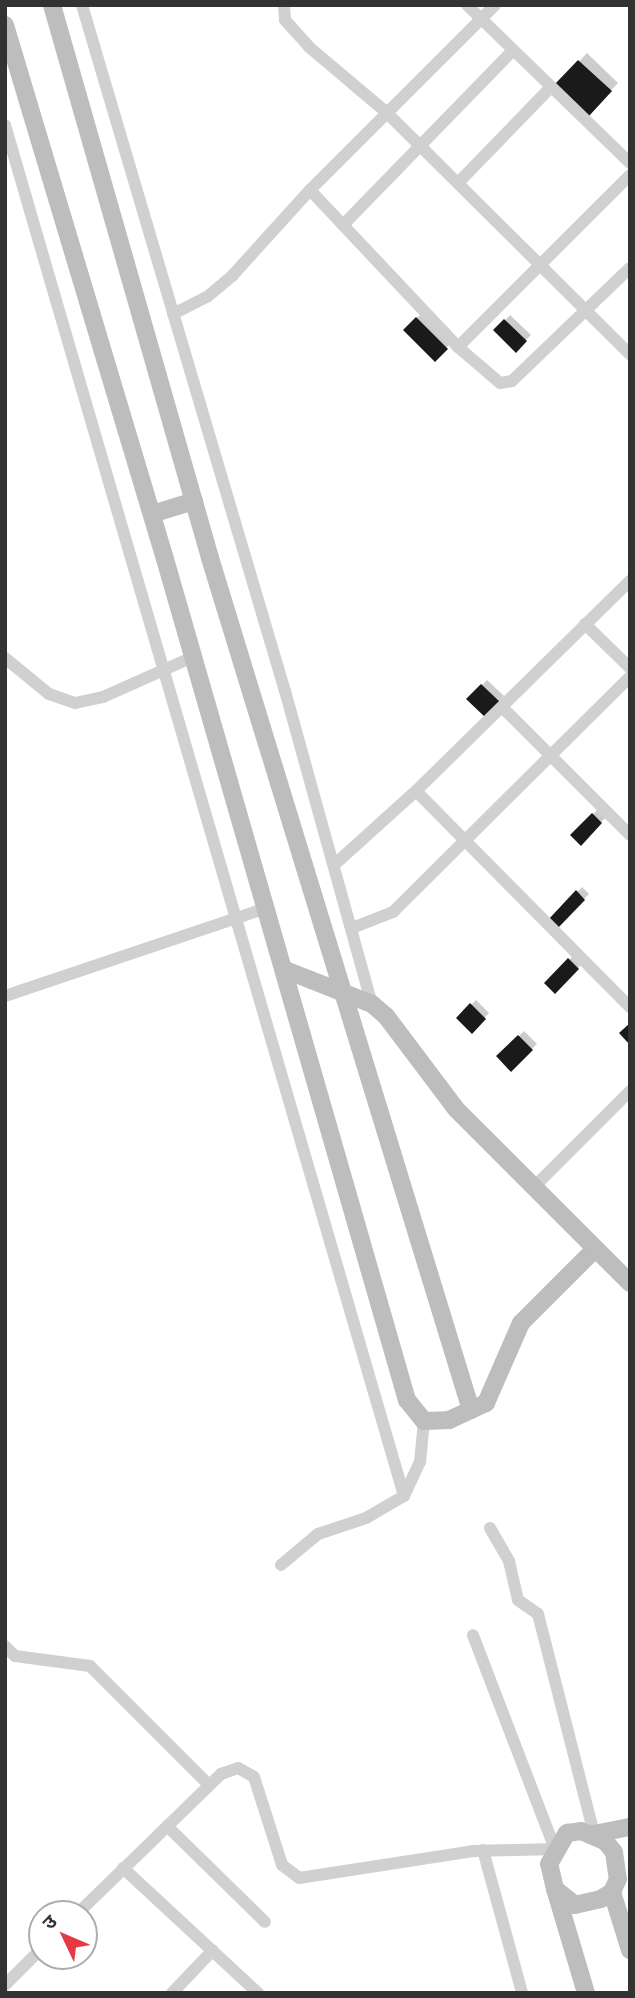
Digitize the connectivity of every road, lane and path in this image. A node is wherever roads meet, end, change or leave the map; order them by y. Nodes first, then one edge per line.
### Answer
1 (52, 5) edge
2 (82, 5) edge
3 (284, 5) edge
4 (467, 5) edge
5 (495, 5) edge
6 (481, 19) junction
7 (5, 25) edge
8 (513, 50) junction
9 (551, 87) junction
10 (386, 112) junction
11 (5, 125) edge
12 (420, 145) junction
13 (630, 163) edge
14 (630, 175) edge
15 (458, 183) junction
16 (310, 190) junction
17 (343, 225) junction
18 (541, 264) junction
19 (630, 268) edge
20 (587, 312) junction
21 (173, 314) junction
22 (458, 348) junction
23 (630, 354) edge
24 (194, 501) junction
25 (152, 514) junction
26 (630, 581) edge
27 (585, 624) junction
28 (193, 657) junction
29 (5, 658) edge
30 (167, 668) junction
31 (630, 668) edge
32 (630, 677) edge
33 (502, 707) junction
34 (551, 755) junction
35 (416, 791) junction
36 (630, 835) edge
37 (465, 841) junction
38 (334, 865) junction
39 (266, 908) junction
40 (239, 917) junction
41 (352, 928) junction
42 (283, 969) junction
43 (345, 995) junction
44 (5, 996) edge
45 (372, 1004) junction
46 (630, 1007) edge
47 (630, 1091) edge
48 (533, 1188) junction
49 (594, 1249) junction
50 (630, 1283) edge
51 (471, 1410) junction
52 (424, 1421) junction
53 (404, 1496) junction
54 (490, 1528) dead end
55 (281, 1565) dead end
56 (473, 1635) dead end
57 (5, 1646) edge
58 (209, 1785) junction
59 (167, 1826) junction
60 (630, 1827) edge
61 (594, 1834) junction
62 (555, 1849) junction
63 (483, 1850) junction
64 (123, 1868) junction
65 (619, 1885) edge
66 (555, 1889) junction
67 (91, 1900) edge
68 (265, 1922) dead end
69 (213, 1950) junction
70 (630, 1950) edge
71 (28, 1962) edge
72 (5, 1985) edge
73 (172, 1993) edge
74 (258, 1993) edge
75 (522, 1993) edge
76 (586, 1993) edge

1 - 24 street
2 - 21 street
3 - 10 street
4 - 6 street
5 - 6 street
6 - 8 street
6 - 10 street
7 - 25 street
8 - 9 street
8 - 12 street
9 - 13 street
9 - 15 street
10 - 12 street
10 - 16 street
11 - 30 street
12 - 15 street
12 - 17 street
14 - 18 street
15 - 18 street
16 - 17 street
16 - 21 street
17 - 22 street
18 - 20 street
18 - 22 street
19 - 20 street
20 - 22 street
20 - 23 street
21 - 38 street
24 - 25 street
24 - 43 street
25 - 28 street
26 - 27 street
27 - 31 street
27 - 33 street
28 - 30 street
28 - 39 street
29 - 30 street
30 - 40 street
32 - 34 street
33 - 34 street
33 - 35 street
34 - 36 street
34 - 37 street
35 - 37 street
35 - 38 street
37 - 41 street
37 - 46 street
38 - 41 street
39 - 40 street
39 - 42 street
40 - 44 street
40 - 53 street
41 - 45 street
42 - 43 street
42 - 52 street
43 - 45 street
43 - 51 street
45 - 48 street
47 - 48 street
48 - 49 street
49 - 50 street
49 - 51 street
51 - 52 street
52 - 53 street
53 - 55 street
54 - 61 street
56 - 62 street
57 - 58 street
58 - 59 street
58 - 63 street
59 - 64 street
59 - 68 street
60 - 61 street
61 - 62 street
61 - 65 street
62 - 63 street
62 - 66 street
63 - 75 street
64 - 67 street
64 - 69 street
65 - 66 street
65 - 70 street
66 - 76 street
69 - 73 street
69 - 74 street
71 - 72 street

